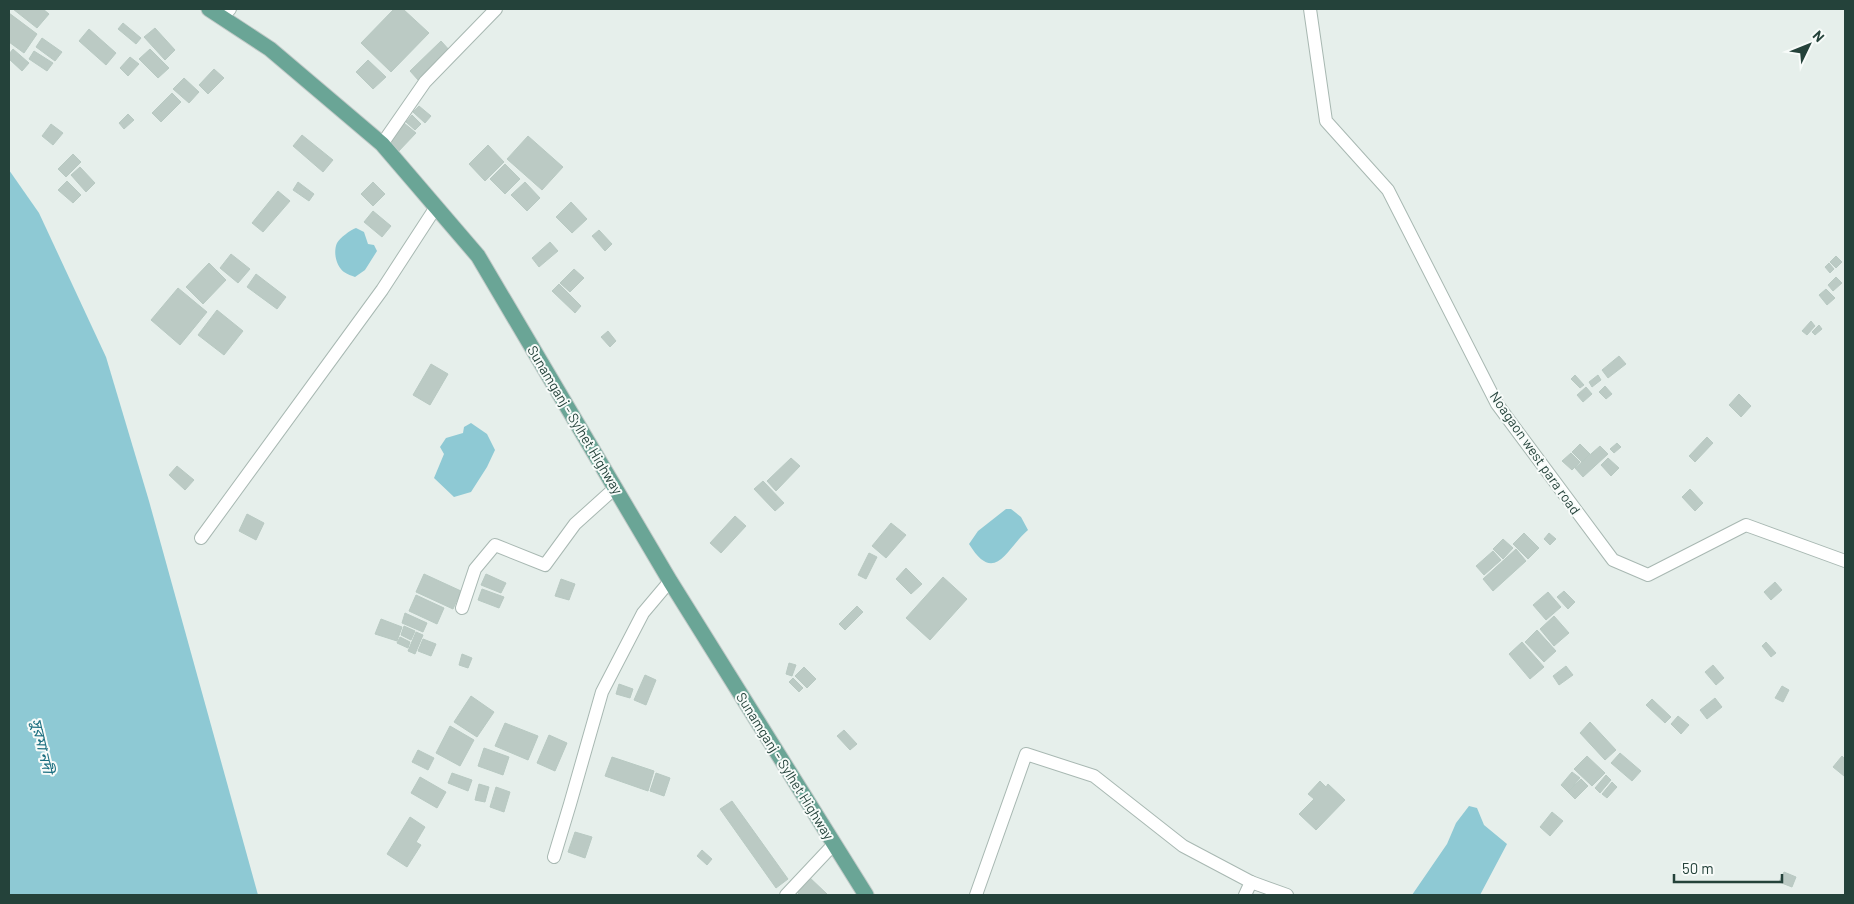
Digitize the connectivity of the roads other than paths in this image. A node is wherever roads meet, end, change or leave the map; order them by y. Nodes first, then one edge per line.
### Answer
1 (210, 9) edge
2 (496, 9) edge
3 (1310, 9) edge
4 (226, 13) edge
5 (382, 144) junction
6 (436, 207) junction
7 (615, 488) junction
8 (201, 538) dead end
9 (1845, 561) edge
10 (670, 581) junction
11 (462, 608) dead end
12 (834, 844) junction
13 (554, 857) dead end
14 (1251, 882) junction
15 (786, 895) edge
16 (866, 895) edge
17 (976, 895) edge
18 (1245, 895) edge
19 (1287, 895) edge

1 - 4 main road, Sunamganj - Sylhet Highway
2 - 5 street
3 - 9 street, Noagaon west para road
4 - 5 main road, Sunamganj - Sylhet Highway
5 - 6 main road, Sunamganj - Sylhet Highway
6 - 7 main road, Sunamganj - Sylhet Highway
6 - 8 street
7 - 10 main road, Sunamganj - Sylhet Highway
7 - 11 street
10 - 12 main road, Sunamganj - Sylhet Highway
10 - 13 street
12 - 15 street
12 - 16 main road, Sunamganj - Sylhet Highway
14 - 17 street
14 - 18 street
14 - 19 street

